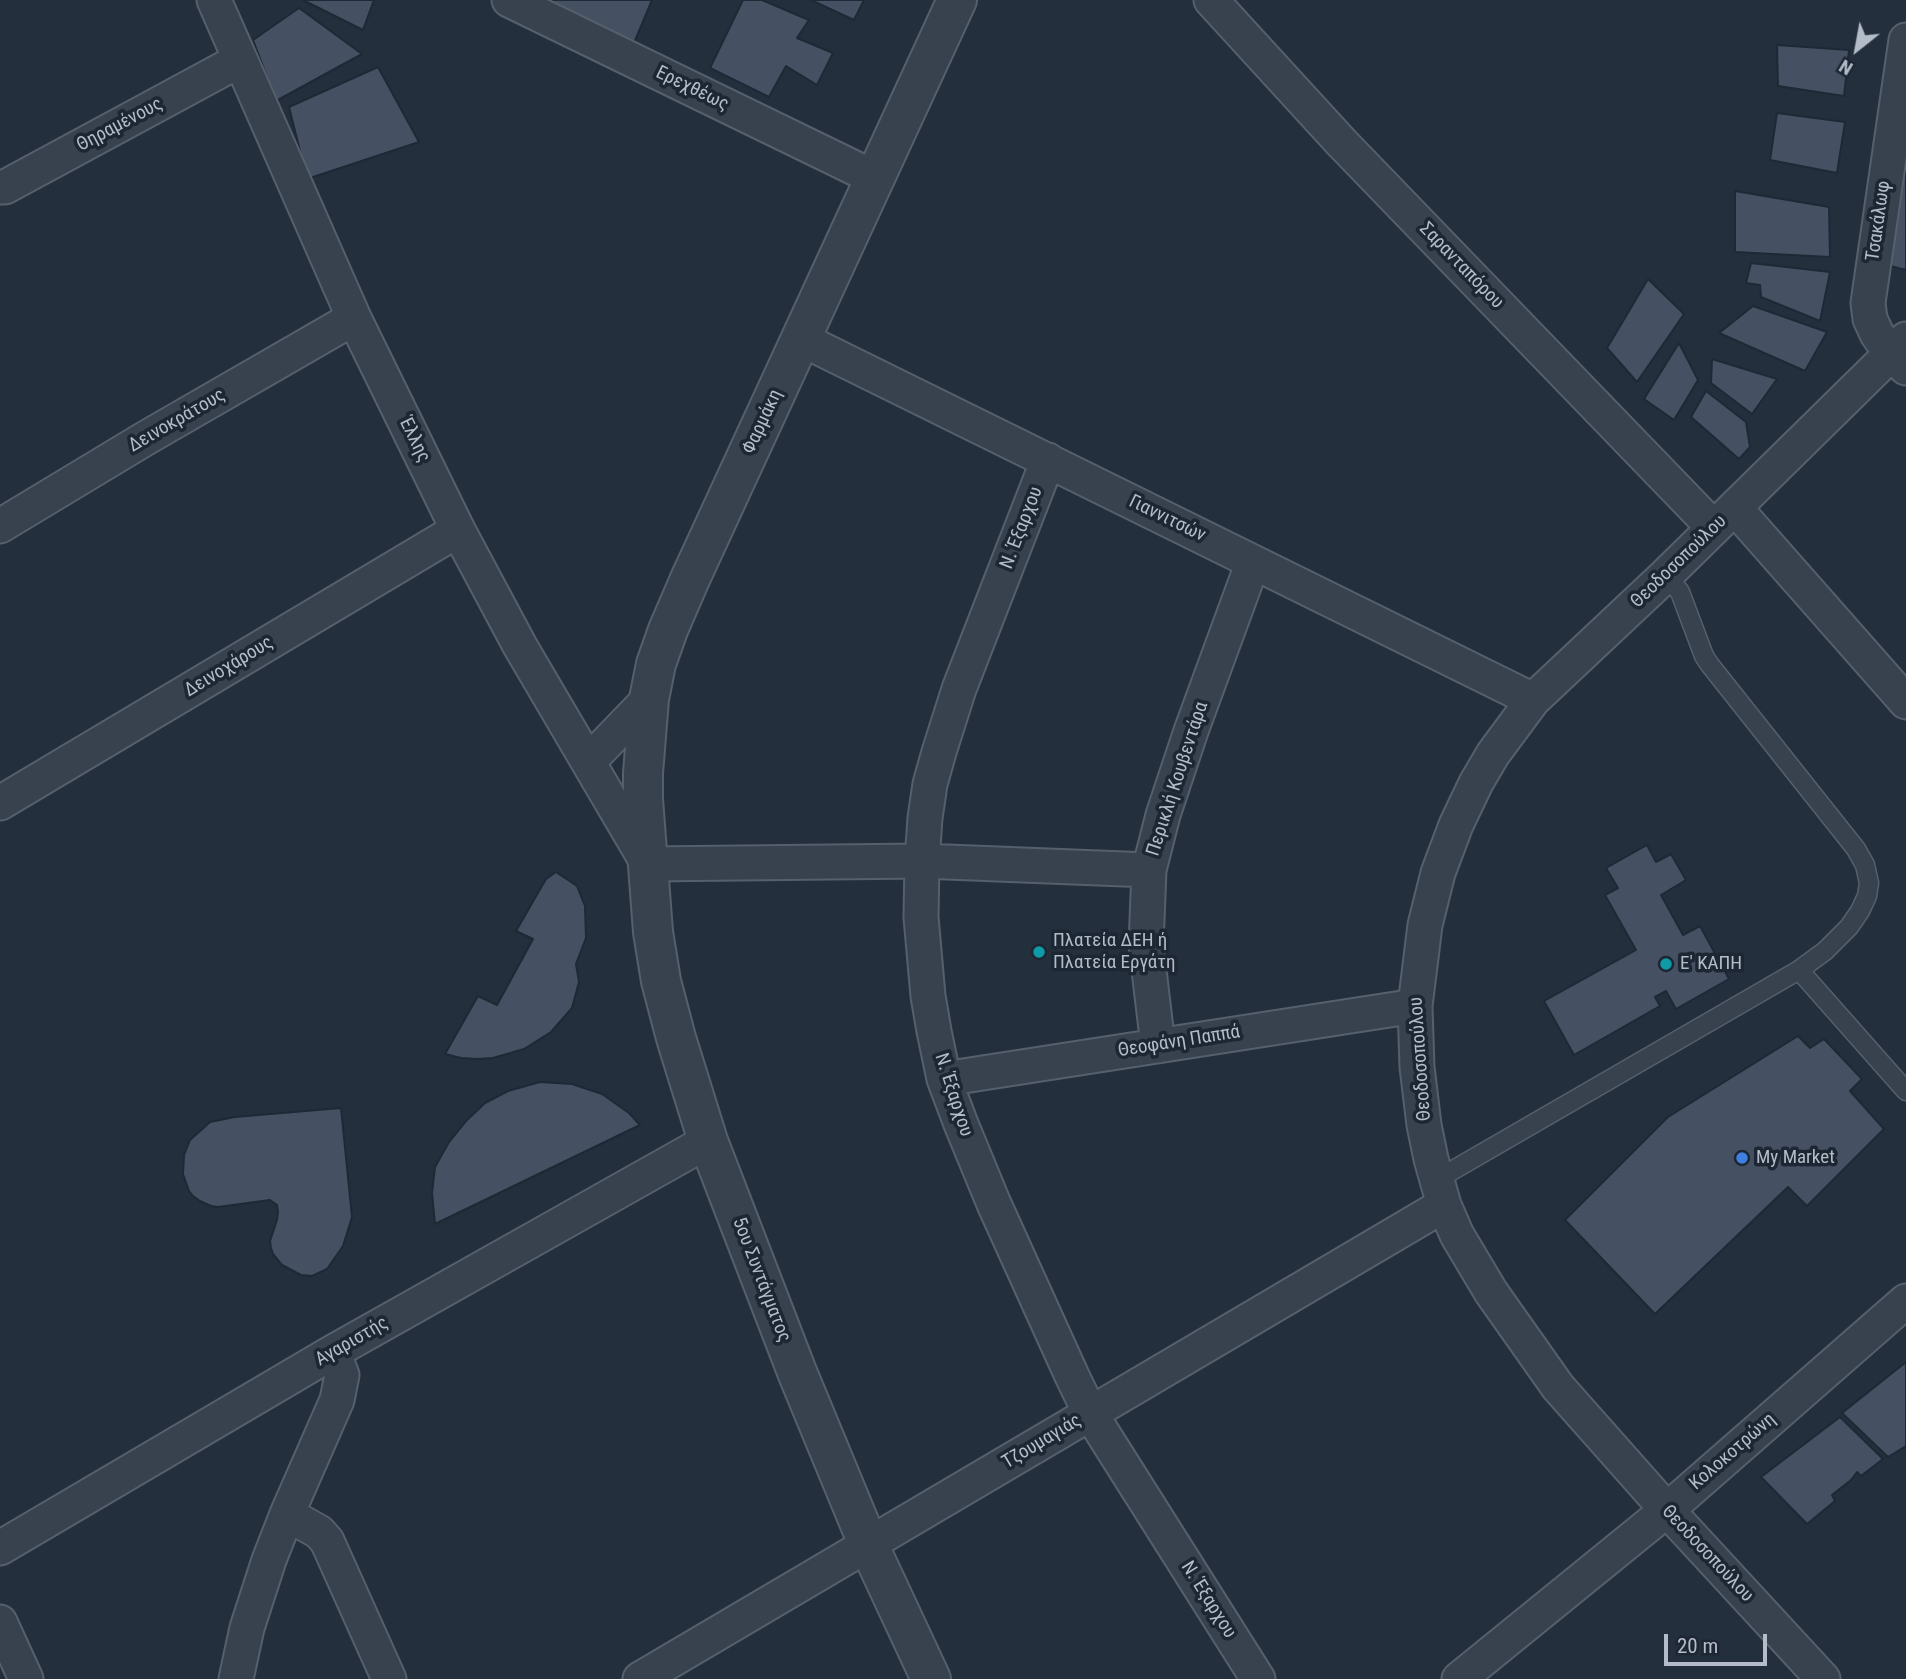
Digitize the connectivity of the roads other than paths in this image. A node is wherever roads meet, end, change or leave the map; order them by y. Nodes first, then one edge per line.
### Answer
1 (214, 0) edge
2 (509, 0) edge
3 (957, 0) edge
4 (1211, 0) edge
5 (1906, 40) edge
6 (240, 61) junction
7 (875, 178) junction
8 (0, 187) edge
9 (354, 318) junction
10 (801, 338) junction
11 (1901, 354) edge
12 (1048, 460) junction
13 (1725, 518) junction
14 (0, 526) edge
15 (458, 530) junction
16 (1253, 562) junction
17 (1666, 575) junction
18 (649, 699) junction
19 (1533, 700) junction
20 (1906, 702) edge
21 (589, 761) junction
22 (0, 803) edge
23 (922, 861) junction
24 (648, 864) junction
25 (1149, 870) junction
26 (1799, 970) junction
27 (1415, 1006) junction
28 (1158, 1046) junction
29 (944, 1079) junction
30 (1906, 1091) edge
31 (708, 1141) junction
32 (1440, 1193) junction
33 (1906, 1301) edge
34 (333, 1352) junction
35 (1090, 1413) junction
36 (1667, 1510) junction
37 (286, 1514) junction
38 (869, 1546) junction
39 (0, 1548) edge
40 (0, 1622) edge
41 (26, 1679) edge
42 (236, 1679) edge
43 (389, 1679) edge
44 (640, 1679) edge
45 (932, 1679) edge
46 (1258, 1679) edge
47 (1458, 1679) edge
48 (1823, 1679) edge

1 - 6 street, Έλλης
2 - 7 street, Ερεχθέως
3 - 7 street, Φαρμάκη
4 - 13 street, Σαρανταπόρου
5 - 11 street, Τσακάλωφ
6 - 8 street, Θηραμένους
6 - 9 street, Έλλης
7 - 10 street, Φαρμάκη
9 - 14 street, Δεινοκράτους
9 - 15 street, Έλλης
10 - 12 street, Γιαννιτσών
10 - 18 street, Φαρμάκη
11 - 13 street, Θεοδοσοπούλου
12 - 16 street, Γιαννιτσών
12 - 23 street, Ν. Έξαρχου
13 - 17 street, Θεοδοσοπούλου
13 - 20 street, Σαρανταπόρου
15 - 21 street, Έλλης
15 - 22 street, Δεινοχάρους
16 - 19 street, Γιαννιτσών
16 - 25 street, Περικλή Κουβεντάρα
17 - 19 street, Θεοδοσοπούλου
17 - 26 lane
18 - 21 street
18 - 24 street, Φαρμάκη
19 - 27 street, Θεοδοσοπούλου
21 - 24 street, Έλλης
23 - 24 street
23 - 25 street
23 - 29 street, Ν. Έξαρχου
24 - 31 street, 5ου Συντάγματος
25 - 28 street, Περικλή Κουβεντάρα
26 - 30 lane
26 - 32 lane
27 - 28 street, Θεοφάνη Παππά
27 - 32 street, Θεοδοσοπούλου
28 - 29 street, Θεοφάνη Παππά
29 - 35 street, Ν. Έξαρχου
31 - 34 street, Αγαριστής
31 - 38 street, 5ου Συντάγματος
32 - 35 street, Τζουμαγιάς
32 - 36 street, Θεοδοσοπούλου
33 - 36 street, Κολοκοτρώνη
34 - 37 street
34 - 39 street, Αγαριστής
35 - 38 street, Τζουμαγιάς
35 - 46 street, Ν. Έξαρχου
36 - 47 street, Κολοκοτρώνη
36 - 48 street, Θεοδοσοπούλου
37 - 42 street
37 - 43 street
38 - 44 street, Τζουμαγιάς
38 - 45 street, 5ου Συντάγματος
40 - 41 street

